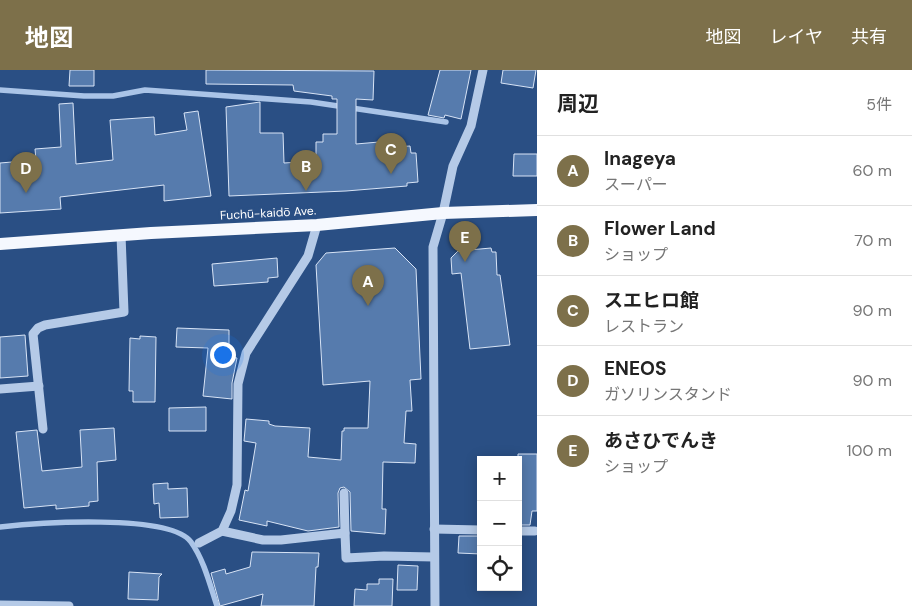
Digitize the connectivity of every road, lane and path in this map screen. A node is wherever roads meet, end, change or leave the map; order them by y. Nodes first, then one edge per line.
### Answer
1 (483, 70) edge
2 (537, 210) edge
3 (443, 213) junction
4 (317, 225) junction
5 (121, 235) junction
6 (0, 244) edge
7 (39, 386) junction
8 (0, 388) edge
9 (43, 429) dead end
10 (344, 493) dead end
11 (434, 529) junction
12 (477, 530) edge
13 (222, 531) junction
14 (522, 531) edge
15 (535, 531) dead end
16 (345, 533) junction
17 (198, 543) dead end
18 (434, 557) junction
19 (0, 605) edge
20 (64, 606) edge
21 (435, 606) edge

1 - 3 street
2 - 3 main road, Fuchū-kaidō Ave.
3 - 4 main road, Fuchū-kaidō Ave.
3 - 11 street
4 - 5 main road, Fuchū-kaidō Ave.
4 - 13 street
5 - 6 main road, Fuchū-kaidō Ave.
5 - 7 street
7 - 8 street
7 - 9 street
10 - 16 street
11 - 12 street
11 - 18 street
13 - 16 street
13 - 17 street
14 - 15 street
16 - 18 street
18 - 21 street
19 - 20 street

